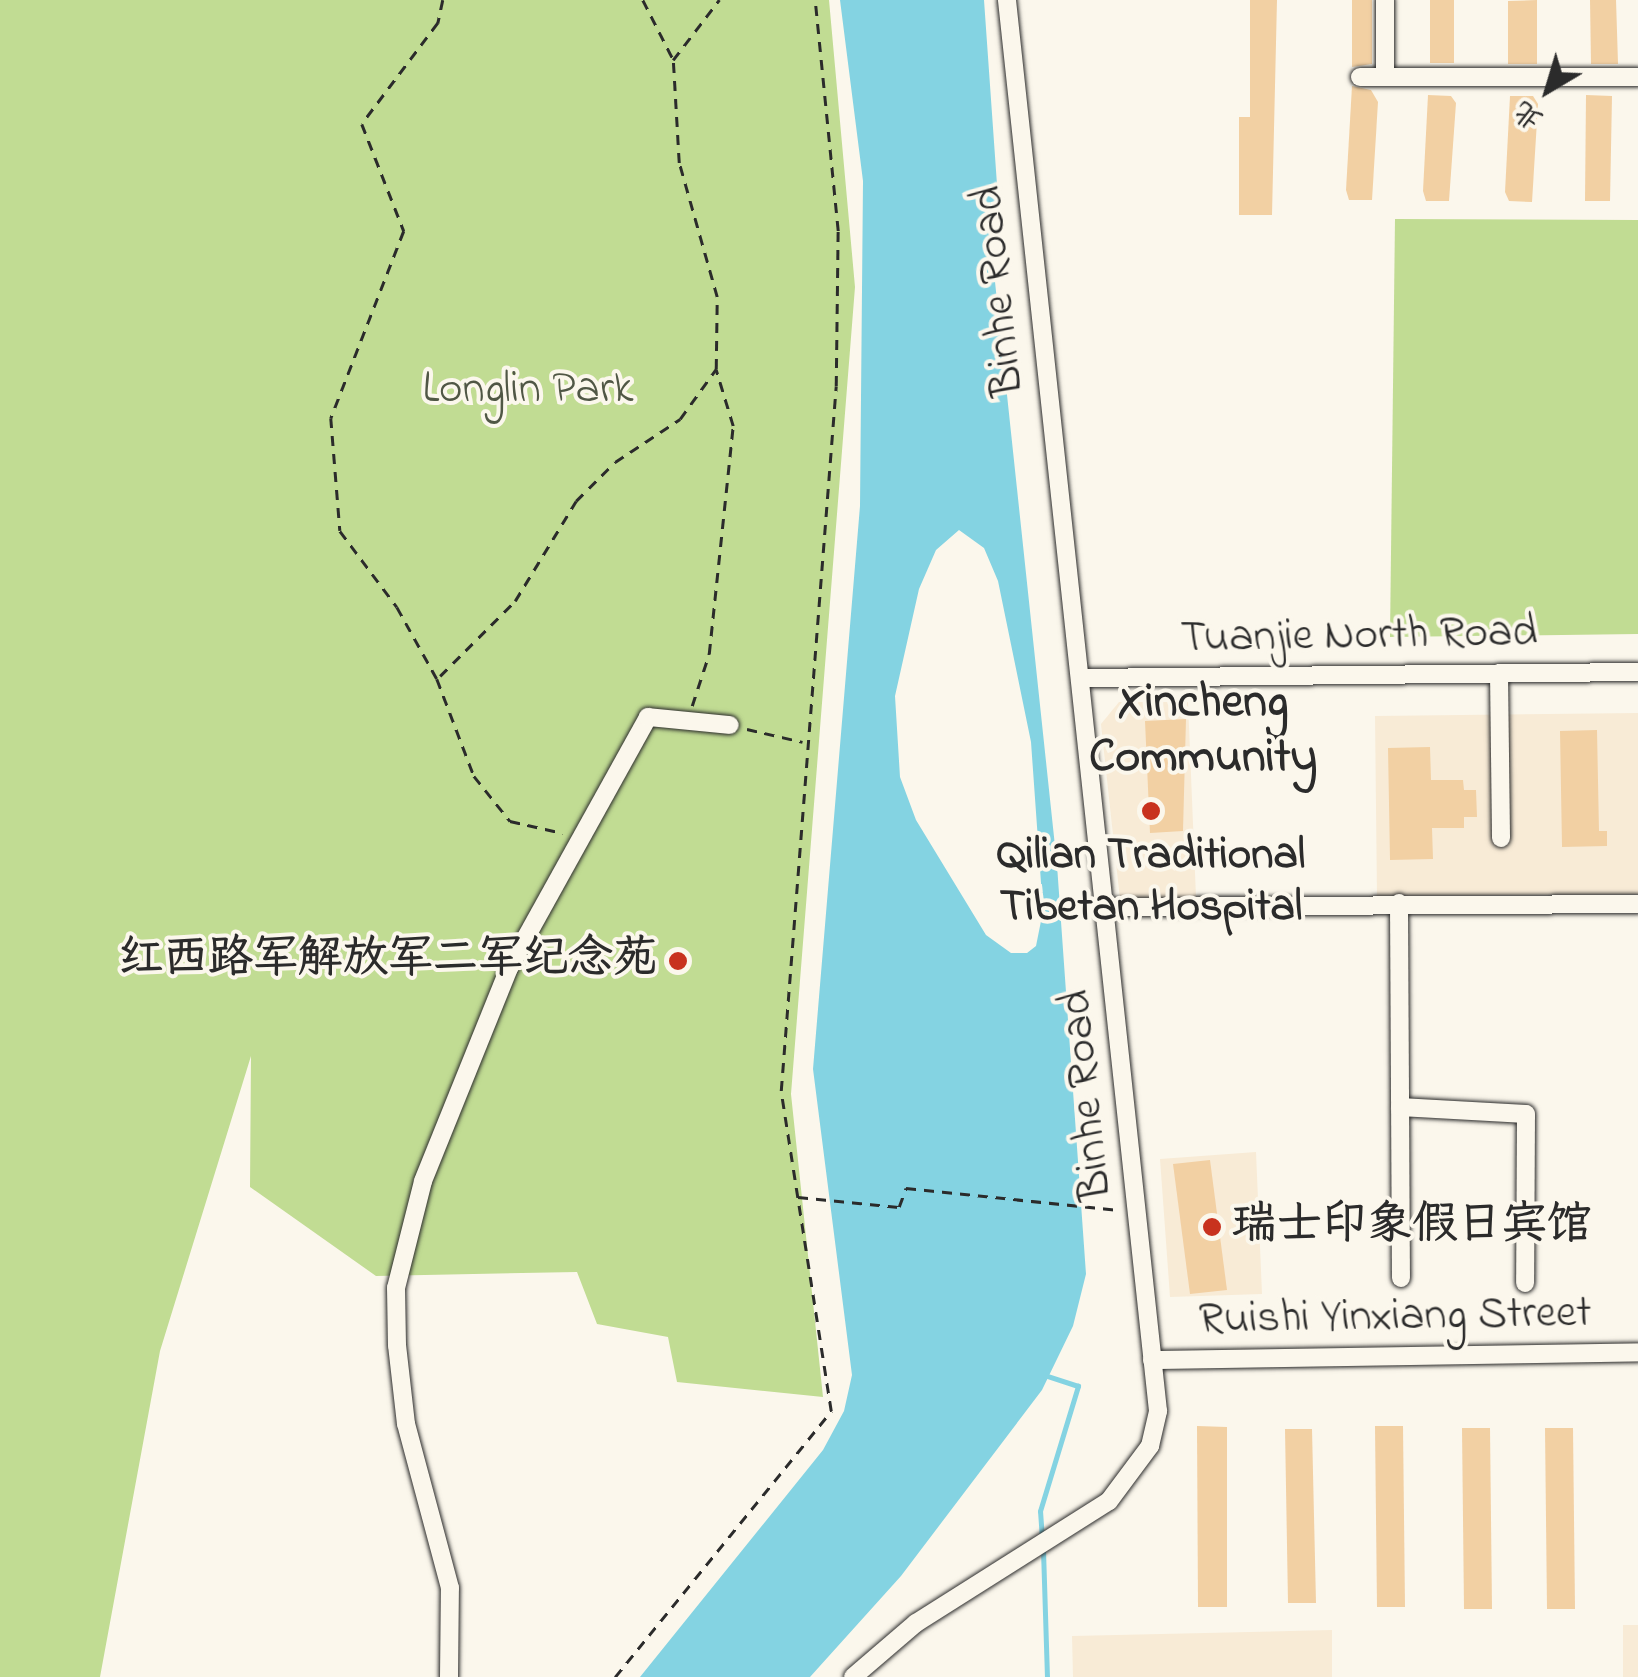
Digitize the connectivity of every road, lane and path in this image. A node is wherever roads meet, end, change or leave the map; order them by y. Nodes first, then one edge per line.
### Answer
1 (443, 0) edge
2 (644, 0) edge
3 (720, 0) edge
4 (815, 0) edge
5 (1006, 0) edge
6 (1384, 0) edge
7 (674, 60) junction
8 (1638, 76) edge
9 (1360, 77) dead end
10 (1385, 77) junction
11 (716, 369) junction
12 (1638, 672) edge
13 (1499, 674) junction
14 (437, 678) junction
15 (1082, 678) junction
16 (687, 721) junction
17 (730, 725) joint
18 (804, 742) junction
19 (579, 836) junction
20 (1502, 838) dead end
21 (1399, 903) junction
22 (1638, 904) edge
23 (1106, 907) junction
24 (1400, 1107) junction
25 (796, 1197) junction
26 (1108, 1211) dead end
27 (1401, 1278) dead end
28 (1525, 1282) dead end
29 (1638, 1352) edge
30 (1152, 1360) junction
31 (450, 1677) edge
32 (615, 1677) edge
33 (853, 1677) edge

1 - 14 path
2 - 7 path
3 - 7 path
4 - 18 path
5 - 15 street, Binhe Road
6 - 10 street
7 - 11 path
8 - 10 street
9 - 10 street
11 - 14 path
11 - 16 path
12 - 13 street, Tuanjie North Road
13 - 15 street, Tuanjie North Road
13 - 20 street
14 - 19 path
15 - 23 street, Binhe Road
16 - 17 street
16 - 19 street
17 - 18 path
18 - 25 path
19 - 31 street
21 - 22 street
21 - 23 street
21 - 24 street
23 - 30 street, Binhe Road
24 - 27 street
24 - 28 street
25 - 26 path
25 - 32 path
29 - 30 street, Ruishi Yinxiang Street
30 - 33 street, Binhe Road

